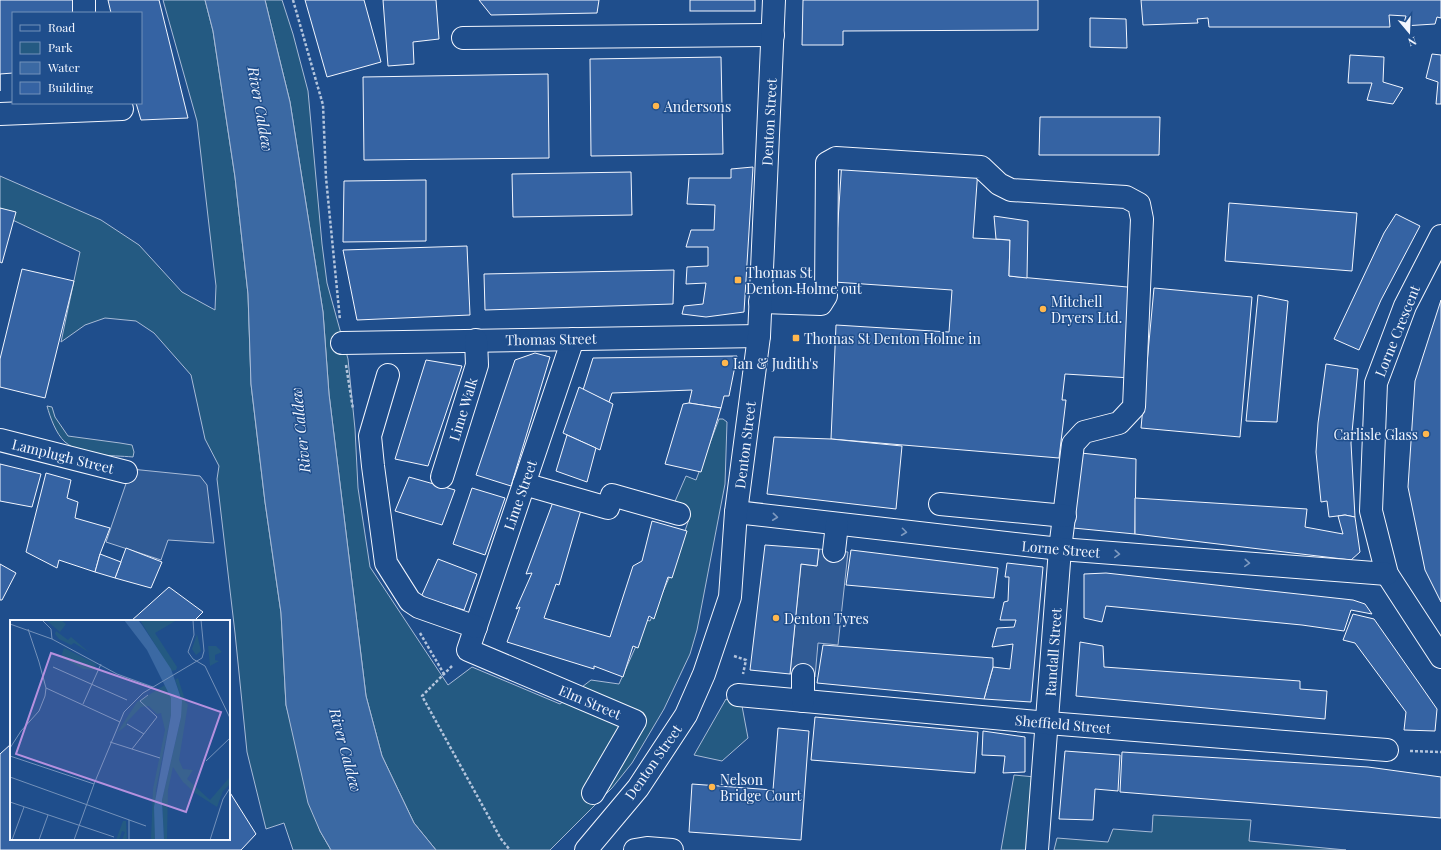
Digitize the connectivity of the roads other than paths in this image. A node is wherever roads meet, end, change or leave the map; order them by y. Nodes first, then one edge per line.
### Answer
1 (84, 0) edge
2 (774, 0) edge
3 (84, 12) edge
4 (772, 35) junction
5 (463, 38) dead end
6 (85, 107) edge
7 (122, 109) dead end
8 (0, 114) edge
9 (1441, 236) edge
10 (760, 302) junction
11 (759, 336) junction
12 (573, 339) junction
13 (476, 340) junction
14 (342, 343) road end
15 (388, 375) dead end
16 (0, 440) edge
17 (126, 472) dead end
18 (442, 477) dead end
19 (524, 484) junction
20 (940, 504) dead end
21 (736, 512) junction
22 (679, 514) dead end
23 (1065, 516) junction
24 (837, 524) junction
25 (1060, 549) junction
26 (834, 551) dead end
27 (1387, 574) junction
28 (476, 627) junction
29 (468, 650) joint
30 (1441, 657) edge
31 (803, 675) dead end
32 (738, 695) road end
33 (802, 701) junction
34 (1048, 722) junction
35 (1387, 750) road end
36 (593, 793) dead end
37 (641, 849) edge
38 (586, 850) edge
39 (672, 850) edge
40 (1037, 850) edge

1 - 3 street
2 - 4 street, Denton Street
4 - 5 street
4 - 10 street, Denton Street
6 - 7 street
6 - 8 street
9 - 27 street, Lorne Crescent
10 - 11 street, Denton Street
10 - 23 street, Randall Street
11 - 12 street, Thomas Street
11 - 21 street, Denton Street
12 - 13 street, Thomas Street
12 - 19 street, Lime Street
13 - 14 street, Thomas Street
13 - 18 street, Lime Walk
15 - 28 street
16 - 17 street, Lamplugh Street
19 - 22 street
19 - 28 street, Lime Street
20 - 23 street
21 -> 24 street, Lorne Street
21 - 38 street, Denton Street
23 - 25 street, Randall Street
24 -> 25 street, Lorne Street
24 - 26 street
25 -> 27 street, Lorne Street
25 - 34 street, Randall Street
27 - 30 street, Lorne Crescent
28 - 29 street, Lime Street
29 - 36 street, Elm Street
31 - 33 street
32 - 33 street, Sheffield Street
33 - 34 street, Sheffield Street
34 - 35 street, Sheffield Street
34 - 40 street, Randall Street
37 - 39 street

